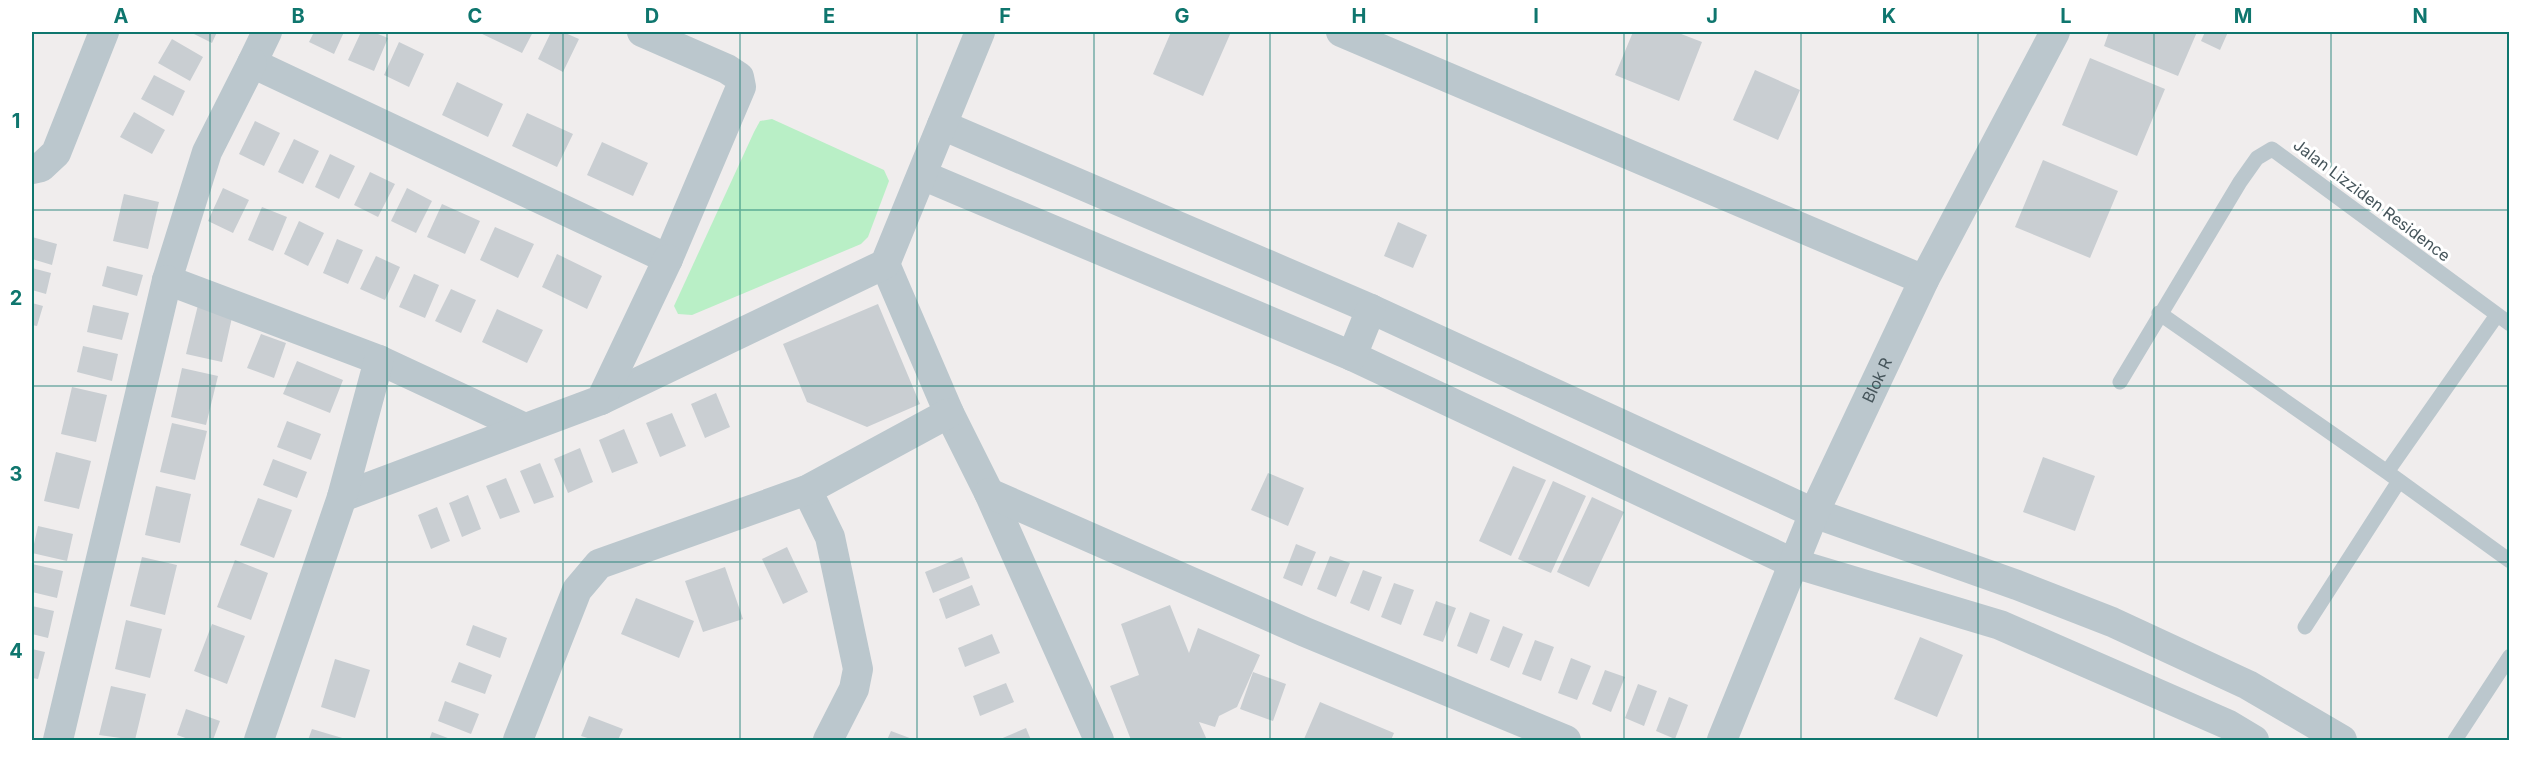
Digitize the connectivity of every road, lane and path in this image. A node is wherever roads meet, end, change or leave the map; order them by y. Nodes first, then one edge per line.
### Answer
1 (104, 32) edge
2 (267, 32) edge
3 (642, 32) edge
4 (980, 32) edge
5 (1341, 32) edge
6 (2055, 32) edge
7 (252, 63) junction
8 (942, 125) junction
9 (32, 169) edge
10 (922, 175) junction
11 (668, 259) junction
12 (885, 264) junction
13 (167, 280) junction
14 (1924, 280) junction
15 (1371, 309) junction
16 (2159, 313) junction
17 (2497, 315) junction
18 (2510, 324) edge
19 (1352, 356) junction
20 (379, 360) junction
21 (2120, 382) dead end
22 (601, 400) junction
23 (949, 413) junction
24 (525, 428) junction
25 (2393, 476) junction
26 (807, 490) junction
27 (989, 493) junction
28 (342, 497) junction
29 (1814, 513) junction
30 (2510, 561) edge
31 (1793, 563) junction
32 (2112, 622) junction
33 (2305, 627) dead end
34 (2510, 656) edge
35 (2091, 665) junction
36 (58, 741) edge
37 (259, 741) edge
38 (518, 741) edge
39 (828, 741) edge
40 (1098, 741) edge
41 (1566, 741) edge
42 (1722, 741) edge
43 (2254, 741) edge
44 (2342, 741) edge
45 (2455, 741) edge

1 - 9 street
2 - 7 street
3 - 11 street
4 - 8 street
5 - 14 street
6 - 14 street, Blok R
7 - 11 street
7 - 13 street
8 - 10 street
8 - 15 street
10 - 12 street
10 - 19 street
11 - 22 street
12 - 22 street
12 - 23 street
13 - 20 street
13 - 36 street
14 - 29 street, Blok R
15 - 19 street
15 - 29 street
16 - 17 lane, Jalan Lizziden Residence
16 - 21 lane, Jalan Lizziden Residence
16 - 25 lane
17 - 18 lane, Jalan Lizziden Residence
17 - 25 lane
19 - 31 street
20 - 24 street
20 - 28 street
22 - 24 street
23 - 26 street
23 - 27 street
24 - 28 street
25 - 30 lane
25 - 33 lane
26 - 38 street
26 - 39 street
27 - 40 street
27 - 41 street
28 - 37 street
29 - 31 street, Blok R
29 - 32 street
31 - 35 street
31 - 42 street, Blok R
32 - 35 street
32 - 44 street
34 - 45 lane
35 - 43 street

